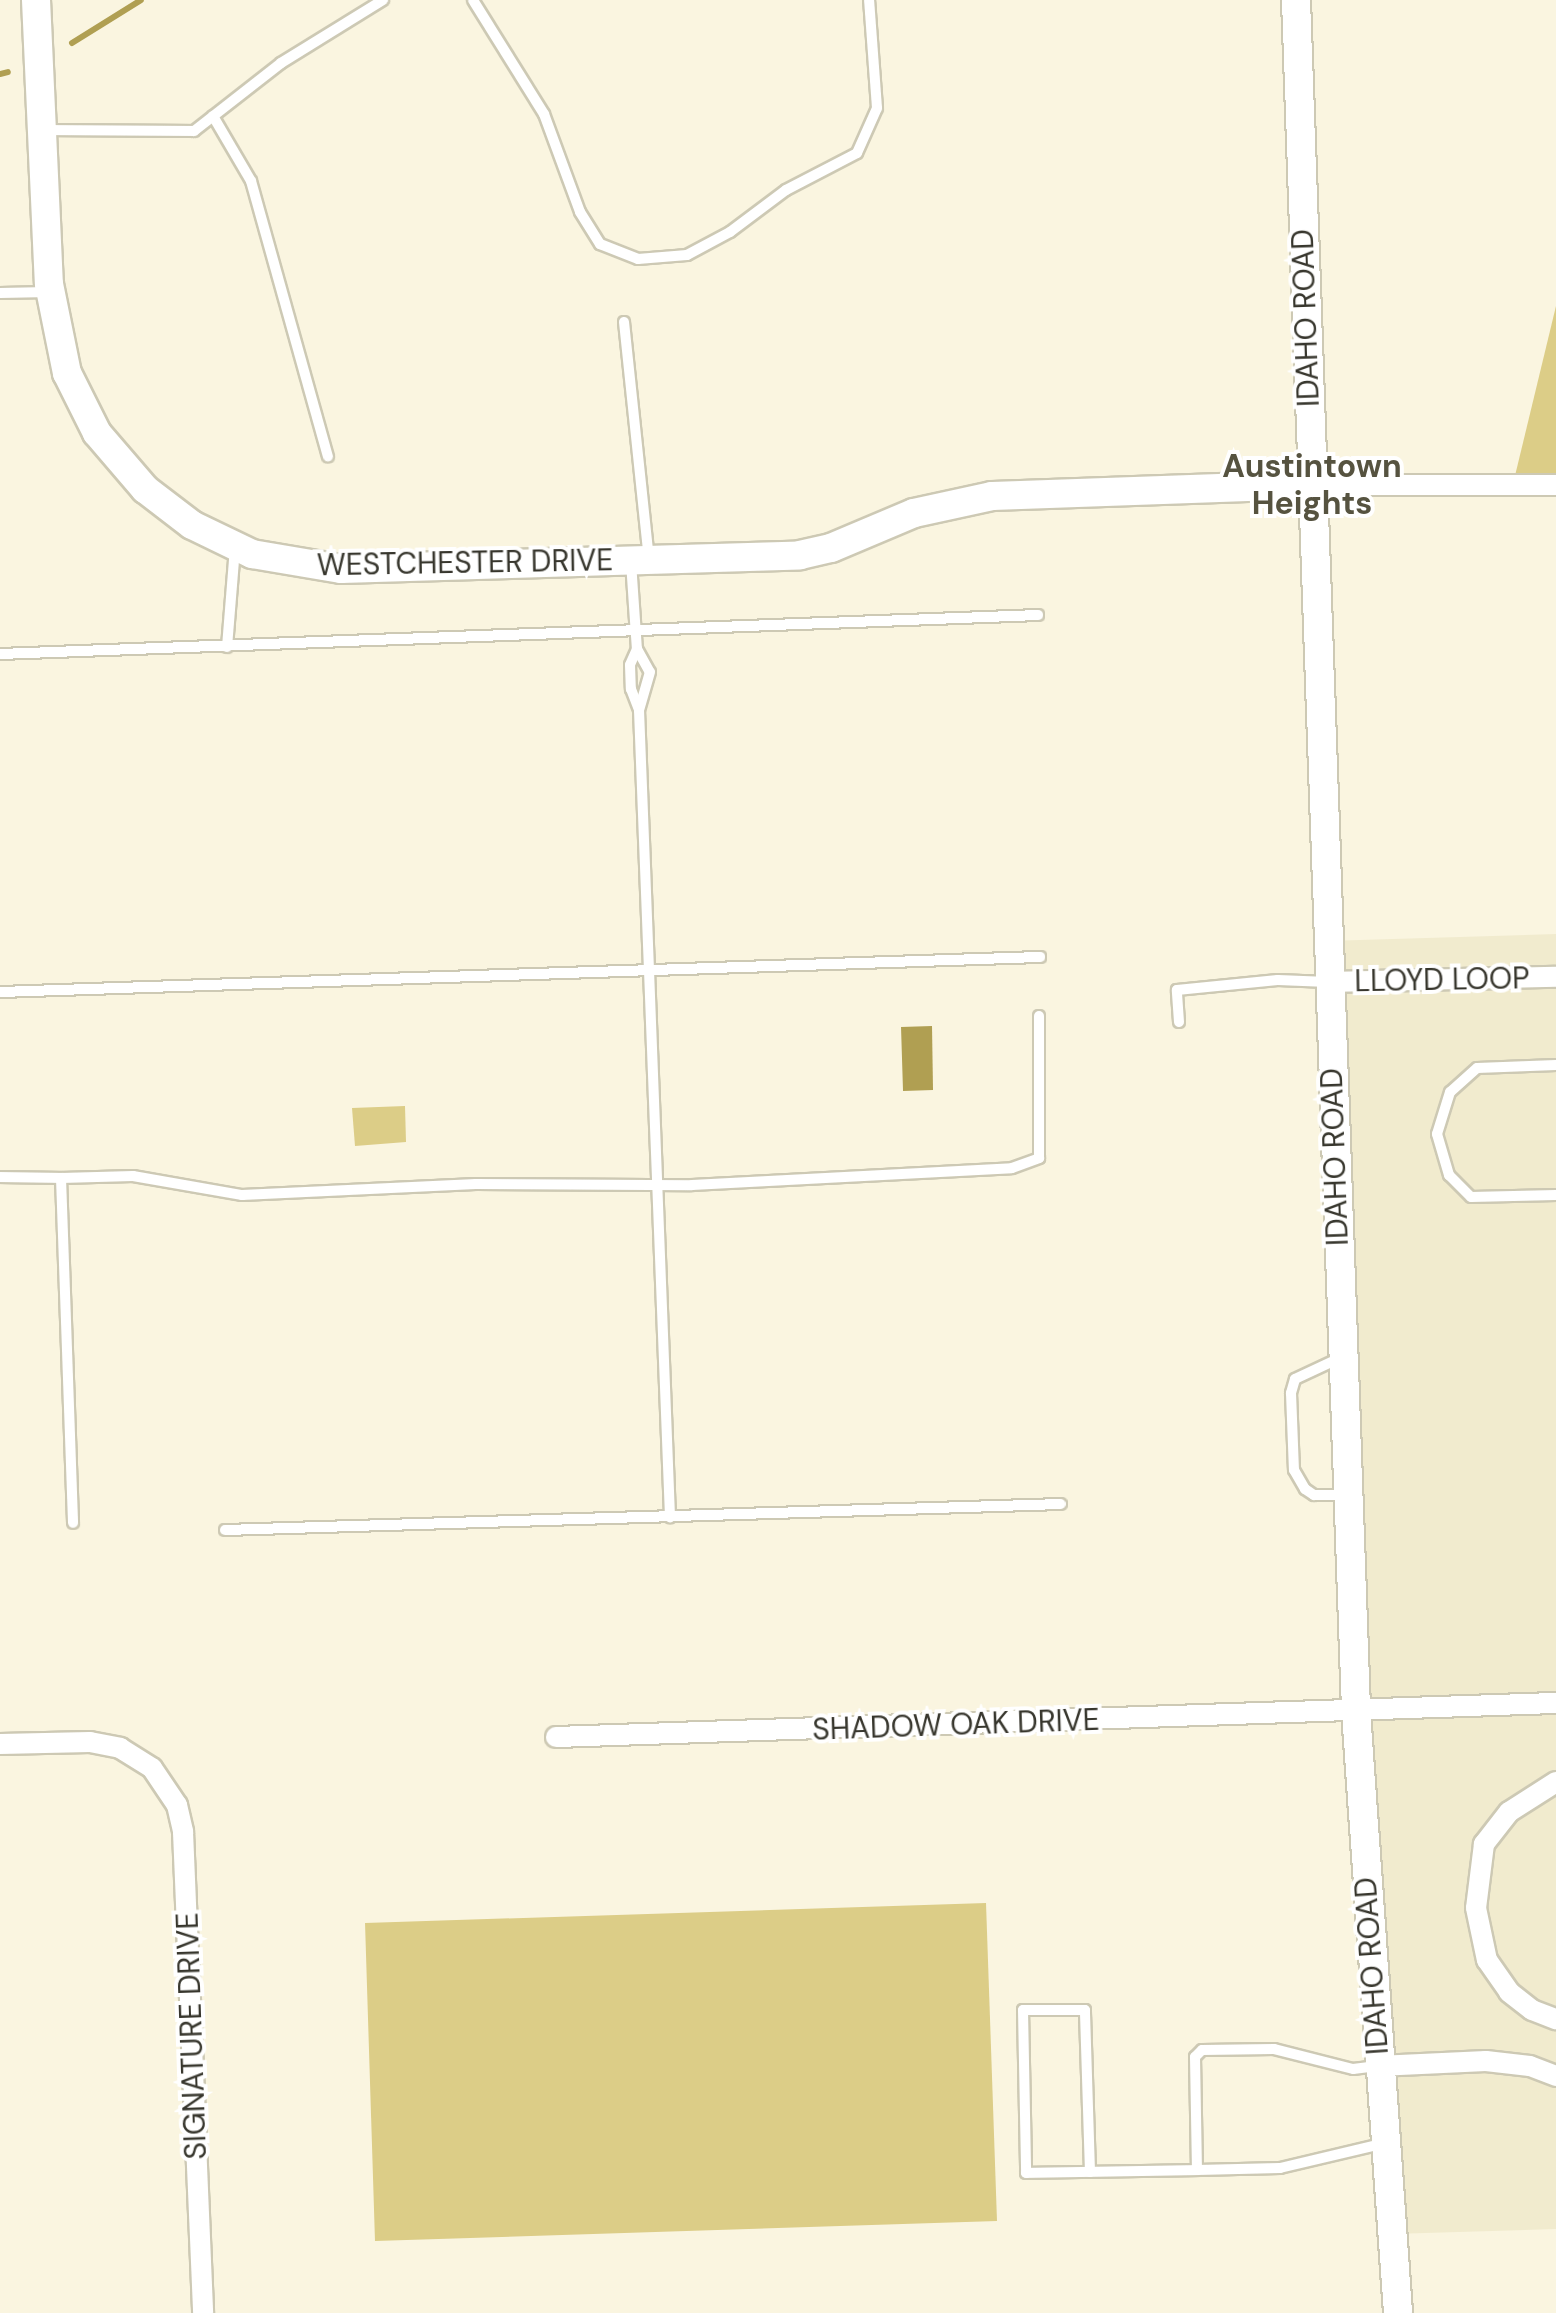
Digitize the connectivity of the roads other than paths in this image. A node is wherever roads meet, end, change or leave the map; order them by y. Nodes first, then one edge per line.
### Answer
1 (36, 0) edge
2 (383, 0) edge
3 (473, 0) edge
4 (869, 0) edge
5 (1296, 0) edge
6 (213, 116) junction
7 (42, 130) junction
8 (50, 292) junction
9 (0, 293) edge
10 (624, 322) dead end
11 (328, 456) dead end
12 (1312, 485) junction
13 (1556, 485) edge
14 (236, 547) junction
15 (640, 560) junction
16 (1038, 615) dead end
17 (636, 630) junction
18 (227, 647) junction
19 (637, 649) junction
20 (0, 654) edge
21 (640, 710) junction
22 (1040, 957) dead end
23 (649, 973) junction
24 (1556, 977) edge
25 (1328, 982) junction
26 (0, 992) edge
27 (1040, 1016) dead end
28 (1178, 1022) dead end
29 (1556, 1065) edge
30 (0, 1178) edge
31 (62, 1178) junction
32 (658, 1186) junction
33 (1556, 1195) edge
34 (1342, 1356) junction
35 (1348, 1496) junction
36 (1061, 1504) dead end
37 (670, 1517) junction
38 (74, 1523) dead end
39 (225, 1530) dead end
40 (1556, 1703) edge
41 (1356, 1712) junction
42 (556, 1737) dead end
43 (0, 1744) edge
44 (1556, 1782) edge
45 (1556, 2018) edge
46 (1378, 2066) junction
47 (1556, 2076) edge
48 (1386, 2143) junction
49 (1197, 2170) junction
50 (1090, 2172) junction
51 (203, 2313) edge
52 (1398, 2313) edge

1 - 7 street, WESTCHESTER DRIVE
2 - 6 lane
3 - 4 lane
5 - 12 street, IDAHO ROAD
6 - 7 lane
6 - 11 lane
7 - 8 street, WESTCHESTER DRIVE
8 - 9 lane
8 - 14 street, WESTCHESTER DRIVE
10 - 15 lane
12 - 13 street
12 - 15 street, WESTCHESTER DRIVE
12 - 25 street, IDAHO ROAD
14 - 15 street, WESTCHESTER DRIVE
14 - 18 lane
15 - 17 lane
16 - 17 lane
17 - 18 lane
17 - 19 lane
18 - 20 lane
19 - 21 lane
19 - 21 lane
21 - 23 lane
22 - 23 lane
23 - 26 lane
23 - 32 lane
24 - 25 street, LLOYD LOOP
25 - 28 lane
25 - 34 street, IDAHO ROAD
27 - 32 lane
29 - 33 lane
30 - 31 lane
31 - 32 lane
31 - 38 lane
32 - 37 lane
34 - 35 street, IDAHO ROAD
34 - 35 lane
35 - 41 street, IDAHO ROAD
36 - 37 lane
37 - 39 lane
40 - 41 street, SHADOW OAK DRIVE
41 - 42 street, SHADOW OAK DRIVE
41 - 46 street, IDAHO ROAD
43 - 51 street, SIGNATURE DRIVE
44 - 45 street
46 - 47 street
46 - 48 street, IDAHO ROAD
46 - 49 lane
48 - 49 lane
48 - 52 street, IDAHO ROAD
49 - 50 lane
50 - 50 lane

